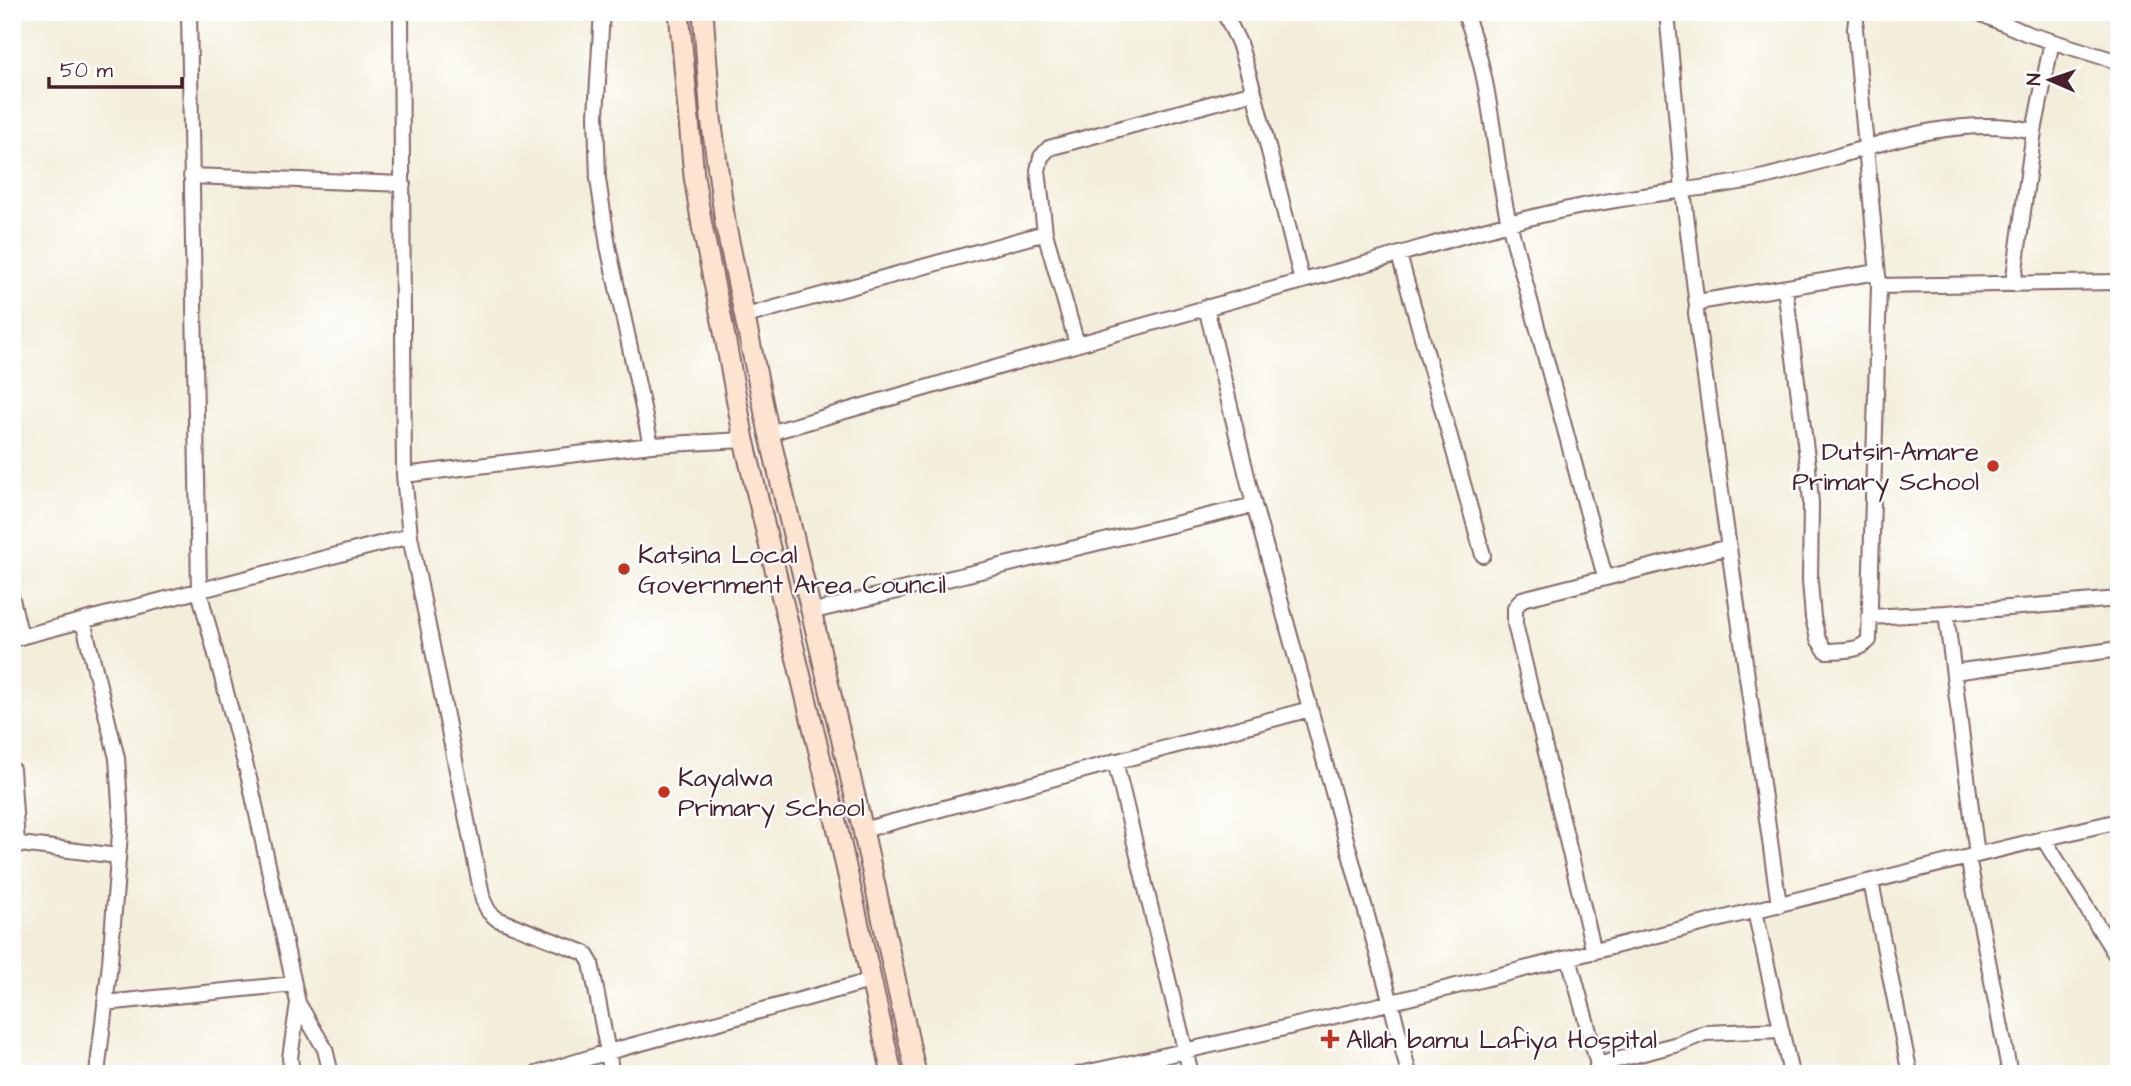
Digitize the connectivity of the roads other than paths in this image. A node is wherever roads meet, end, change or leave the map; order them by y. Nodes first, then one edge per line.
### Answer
1 (188, 12) edge
2 (401, 12) edge
3 (602, 12) edge
4 (679, 12) edge
5 (703, 12) edge
6 (1224, 12) edge
7 (1464, 12) edge
8 (1667, 12) edge
9 (1857, 12) edge
10 (1977, 12) edge
11 (2052, 41) junction
12 (2119, 62) edge
13 (1254, 92) junction
14 (2034, 131) junction
15 (1866, 147) junction
16 (191, 176) junction
17 (402, 184) junction
18 (1682, 190) junction
19 (1509, 223) junction
20 (1045, 233) junction
21 (1399, 255) junction
22 (1878, 279) junction
23 (1302, 281) junction
24 (2119, 282) edge
25 (2013, 284) junction
26 (1785, 288) junction
27 (1697, 306) junction
28 (1206, 307) junction
29 (746, 316) junction
30 (1077, 344) junction
31 (769, 433) junction
32 (744, 440) junction
33 (651, 445) junction
34 (404, 475) junction
35 (1254, 505) junction
36 (410, 536) junction
37 (1729, 547) junction
38 (1483, 555) dead end
39 (1605, 578) junction
40 (199, 591) junction
41 (12, 598) edge
42 (2119, 599) edge
43 (810, 612) junction
44 (1946, 613) junction
45 (1870, 617) junction
46 (83, 621) junction
47 (17, 638) edge
48 (2119, 649) edge
49 (1954, 672) junction
50 (1310, 709) junction
51 (1115, 761) junction
52 (12, 769) edge
53 (2119, 821) edge
54 (863, 830) junction
55 (2043, 838) junction
56 (15, 843) edge
57 (118, 856) junction
58 (1972, 856) junction
59 (1871, 882) junction
60 (1779, 905) junction
61 (1755, 911) junction
62 (1594, 952) junction
63 (1569, 958) junction
64 (2119, 960) edge
65 (870, 981) junction
66 (294, 984) junction
67 (105, 1003) junction
68 (298, 1003) junction
69 (1391, 1003) junction
70 (1781, 1030) junction
71 (1186, 1051) junction
72 (608, 1052) junction
73 (1599, 1069) edge
74 (97, 1074) edge
75 (292, 1074) edge
76 (331, 1074) edge
77 (536, 1074) edge
78 (612, 1074) edge
79 (892, 1074) edge
80 (916, 1074) edge
81 (1080, 1074) edge
82 (1191, 1074) edge
83 (1409, 1074) edge
84 (1791, 1074) edge
85 (1910, 1074) edge
86 (2010, 1074) edge

1 - 16 street
2 - 17 street
3 - 33 street
4 - 32 main road
5 - 29 main road
6 - 13 street
7 - 19 street
8 - 18 street
9 - 15 street
10 - 11 street
11 - 12 street
11 - 14 street
13 - 20 street
13 - 23 street
14 - 15 street
14 - 25 street
15 - 18 street
15 - 22 street
16 - 17 street
16 - 40 street
17 - 34 street
18 - 19 street
18 - 27 street
19 - 21 street
19 - 39 street
20 - 29 street
20 - 30 street
21 - 23 street
21 - 38 street
22 - 25 street
22 - 26 street
22 - 45 street
23 - 28 street
24 - 25 street
26 - 27 street
26 - 45 street
27 - 37 street
28 - 30 street
28 - 35 street
29 - 31 main road
30 - 31 street
31 - 43 main road
32 - 33 street
32 - 65 main road
33 - 34 street
34 - 36 street
35 - 43 street
35 - 50 street
36 - 40 street
36 - 72 street
37 - 39 street
37 - 60 street
39 - 62 street
40 - 46 street
40 - 66 street
41 - 47 street
42 - 44 street
43 - 54 main road
44 - 45 street
44 - 49 street
46 - 47 street
46 - 57 street
48 - 49 street
49 - 58 street
50 - 51 street
50 - 69 street
51 - 54 street
51 - 71 street
52 - 56 street
53 - 55 street
54 - 80 main road
55 - 58 street
55 - 64 street
56 - 57 street
57 - 67 street
58 - 59 street
58 - 86 street
59 - 60 street
59 - 85 street
60 - 61 street
61 - 62 street
61 - 70 street
62 - 63 street
63 - 69 street
63 - 73 street
65 - 72 street
65 - 79 main road
66 - 67 street
66 - 68 street
67 - 74 street
68 - 75 street
68 - 76 street
69 - 71 street
69 - 83 street
70 - 73 street
70 - 84 street
71 - 81 street
71 - 82 street
72 - 77 street
72 - 78 street

